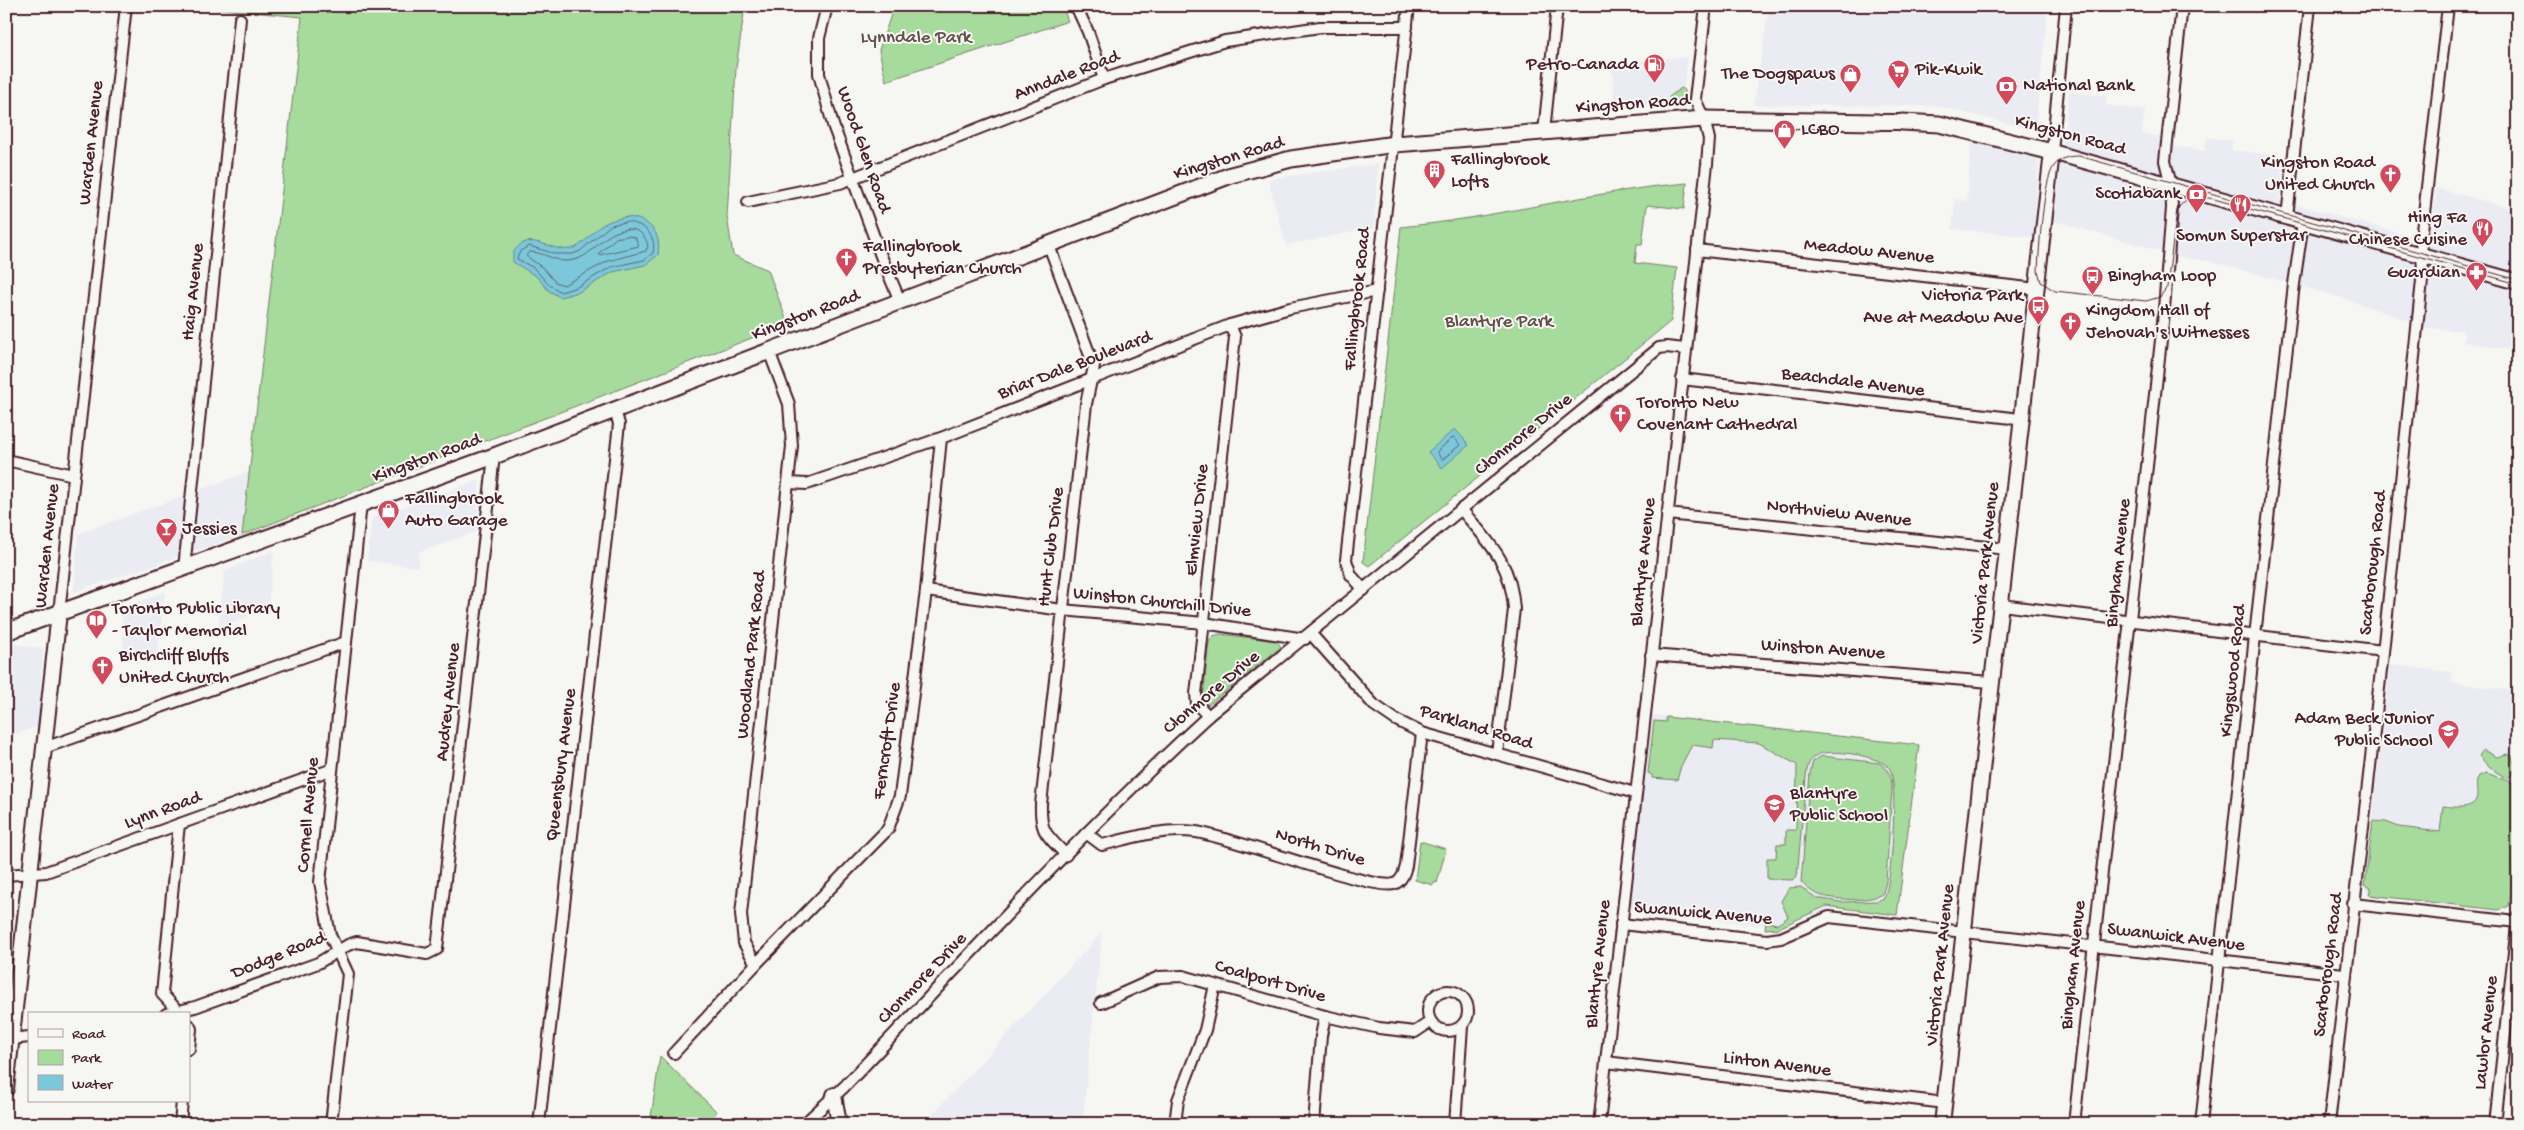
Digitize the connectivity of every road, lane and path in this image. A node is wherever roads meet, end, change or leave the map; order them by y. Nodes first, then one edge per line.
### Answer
1 (126, 6) edge
2 (827, 6) edge
3 (1076, 6) edge
4 (1409, 6) edge
5 (1557, 6) edge
6 (1706, 6) edge
7 (2066, 6) edge
8 (2182, 6) edge
9 (2310, 6) edge
10 (2448, 6) edge
11 (240, 19) dead end
12 (1407, 27) junction
13 (1104, 78) junction
14 (1704, 120) junction
15 (1878, 122) joint
16 (1902, 122) joint
17 (1544, 132) junction
18 (1395, 144) junction
19 (2052, 152) junction
20 (853, 178) junction
21 (2171, 184) junction
22 (748, 202) dead end
23 (2287, 217) junction
24 (2303, 222) junction
25 (1048, 243) junction
26 (1697, 250) junction
27 (2421, 255) junction
28 (2518, 282) edge
29 (2037, 290) junction
30 (1377, 291) junction
31 (900, 301) junction
32 (1230, 325) junction
33 (1685, 349) junction
34 (769, 352) junction
35 (1092, 378) junction
36 (1682, 380) junction
37 (615, 410) junction
38 (2020, 420) junction
39 (941, 438) junction
40 (494, 456) junction
41 (6, 460) edge
42 (74, 475) junction
43 (789, 483) junction
44 (361, 504) junction
45 (1461, 509) junction
46 (1667, 514) junction
47 (2007, 548) junction
48 (184, 569) junction
49 (1364, 590) junction
50 (926, 591) junction
51 (2001, 605) junction
52 (1062, 610) junction
53 (59, 613) junction
54 (2130, 620) junction
55 (1204, 623) junction
56 (6, 632) edge
57 (2256, 634) junction
58 (1308, 636) junction
59 (346, 642) junction
60 (2383, 650) junction
61 (1651, 655) junction
62 (1992, 682) junction
63 (1208, 716) junction
64 (1422, 733) junction
65 (44, 748) junction
66 (1497, 754) junction
67 (330, 770) junction
68 (1635, 793) junction
69 (179, 824) junction
70 (1086, 833) junction
71 (1066, 855) junction
72 (30, 874) junction
73 (6, 875) edge
74 (2353, 904) junction
75 (2517, 919) edge
76 (1621, 924) junction
77 (1963, 931) junction
78 (2093, 946) junction
79 (434, 952) joint
80 (337, 954) junction
81 (2218, 961) junction
82 (756, 964) junction
83 (2344, 974) junction
84 (1216, 985) junction
85 (2514, 993) edge
86 (1101, 1003) dead end
87 (180, 1012) edge
88 (184, 1012) edge
89 (1324, 1016) junction
90 (1430, 1022) junction
91 (1462, 1027) junction
92 (28, 1037) edge
93 (12, 1038) junction
94 (674, 1053) dead end
95 (1606, 1062) junction
96 (6, 1089) edge
97 (834, 1095) junction
98 (182, 1102) edge
99 (1945, 1103) junction
100 (180, 1124) edge
101 (331, 1124) edge
102 (539, 1124) edge
103 (804, 1124) edge
104 (840, 1124) edge
105 (1175, 1124) edge
106 (1314, 1124) edge
107 (1455, 1124) edge
108 (1599, 1124) edge
109 (1942, 1124) edge
110 (2074, 1124) edge
111 (2201, 1124) edge
112 (2329, 1124) edge
113 (2495, 1124) edge

1 - 42 street, Warden Avenue
2 - 20 street, Wood Glen Road
3 - 13 street
4 - 12 street, Fallingbrook Road
5 - 17 street
6 - 14 street, Blantyre Avenue
7 - 19 street, Victoria Park Avenue
8 - 21 street, Bingham Avenue
9 - 23 street
10 - 27 street, Scarborough Road
11 - 48 street, Haig Avenue
12 - 13 street, Anndale Road
12 - 18 street, Fallingbrook Road
13 - 20 street, Anndale Road
14 - 15 main road, Kingston Road
14 - 17 main road, Kingston Road
14 - 26 street, Blantyre Avenue
15 - 16 street, Kingston Road
16 - 19 main road, Kingston Road
17 - 18 main road, Kingston Road
18 - 25 main road, Kingston Road
18 - 30 street, Fallingbrook Road
19 - 21 street, Kingston Road
19 - 29 street, Victoria Park Avenue
20 - 22 street, Anndale Road
20 - 31 street, Wood Glen Road
21 - 23 street, Kingston Road
21 - 54 street, Bingham Avenue
23 - 24 street, Kingston Road
24 - 27 street, Kingston Road
24 - 57 street, Kingswood Road
25 - 31 main road, Kingston Road
25 - 35 street, Hunt Club Drive
26 - 29 street, Meadow Avenue
26 - 33 street, Blantyre Avenue
27 - 28 street, Kingston Road
27 - 60 street, Scarborough Road
29 - 38 street, Victoria Park Avenue
30 - 32 street, Briar Dale Boulevard
30 - 49 street, Fallingbrook Road
31 - 34 main road, Kingston Road
32 - 35 street, Briar Dale Boulevard
32 - 55 street, Elmview Drive
33 - 36 street, Blantyre Avenue
33 - 45 street, Clonmore Drive
34 - 37 main road, Kingston Road
34 - 43 street, Woodland Park Road
35 - 39 street, Briar Dale Boulevard
35 - 52 street, Hunt Club Drive
36 - 38 street, Beachdale Avenue
36 - 46 street, Blantyre Avenue
37 - 40 main road, Kingston Road
37 - 102 street, Queensbury Avenue
38 - 47 street, Victoria Park Avenue
39 - 43 street, Briar Dale Boulevard
39 - 50 street, Ferncroft Drive
40 - 44 main road, Kingston Road
40 - 79 street, Audrey Avenue
41 - 42 street
42 - 53 street, Warden Avenue
43 - 82 street, Woodland Park Road
44 - 48 main road, Kingston Road
44 - 59 street, Cornell Avenue
45 - 49 street, Clonmore Drive
45 - 66 street
46 - 47 street, Northview Avenue
46 - 61 street, Blantyre Avenue
47 - 51 street, Victoria Park Avenue
48 - 53 main road, Kingston Road
49 - 58 street, Clonmore Drive
50 - 52 street, Winston Churchill Drive
50 - 82 street, Ferncroft Drive
51 - 54 street
51 - 62 street, Victoria Park Avenue
52 - 55 street, Winston Churchill Drive
52 - 71 street, Hunt Club Drive
53 - 56 main road, Kingston Road
53 - 65 street, Warden Avenue
54 - 57 street
54 - 78 street, Bingham Avenue
55 - 58 street, Winston Churchill Drive
55 - 63 street, Elmview Drive
57 - 60 street
57 - 81 street, Kingswood Road
58 - 63 street, Clonmore Drive
58 - 64 street, Parkland Road
59 - 65 street
59 - 67 street, Cornell Avenue
60 - 74 street, Scarborough Road
61 - 62 street, Winston Avenue
61 - 68 street, Blantyre Avenue
62 - 77 street, Victoria Park Avenue
63 - 70 street, Clonmore Drive
64 - 66 street, Parkland Road
64 - 70 street, North Drive
65 - 72 street, Warden Avenue
66 - 68 street, Parkland Road
67 - 69 street, Lynn Road
67 - 80 street, Cornell Avenue
68 - 76 street, Blantyre Avenue
69 - 72 street, Lynn Road
69 - 87 street
70 - 71 street, Clonmore Drive
71 - 97 street, Clonmore Drive
72 - 73 street, Lynn Road
72 - 93 street, Warden Avenue
74 - 75 street
74 - 83 street, Scarborough Road
75 - 85 street, Lawlor Avenue
76 - 77 street, Swanwick Avenue
76 - 95 street, Blantyre Avenue
77 - 78 street, Swanwick Avenue
77 - 99 street, Victoria Park Avenue
78 - 81 street, Swanwick Avenue
78 - 110 street, Bingham Avenue
79 - 80 street, Dodge Road
80 - 88 street, Dodge Road
80 - 101 street, Cornell Avenue
81 - 83 street, Swanwick Avenue
81 - 111 street, Kingswood Road
82 - 94 street, Ferncroft Drive
83 - 112 street, Scarborough Road
84 - 86 street, Coalport Drive
84 - 89 street, Coalport Drive
84 - 105 street
85 - 113 street, Lawlor Avenue
89 - 90 street, Coalport Drive
89 - 106 street
90 - 91 street
90 - 91 street
91 - 107 street
92 - 93 street
93 - 96 street, Warden Avenue
95 - 99 street, Linton Avenue
95 - 108 street, Blantyre Avenue
97 - 103 street, Clonmore Drive
97 - 104 street
98 - 100 street
99 - 109 street, Victoria Park Avenue

